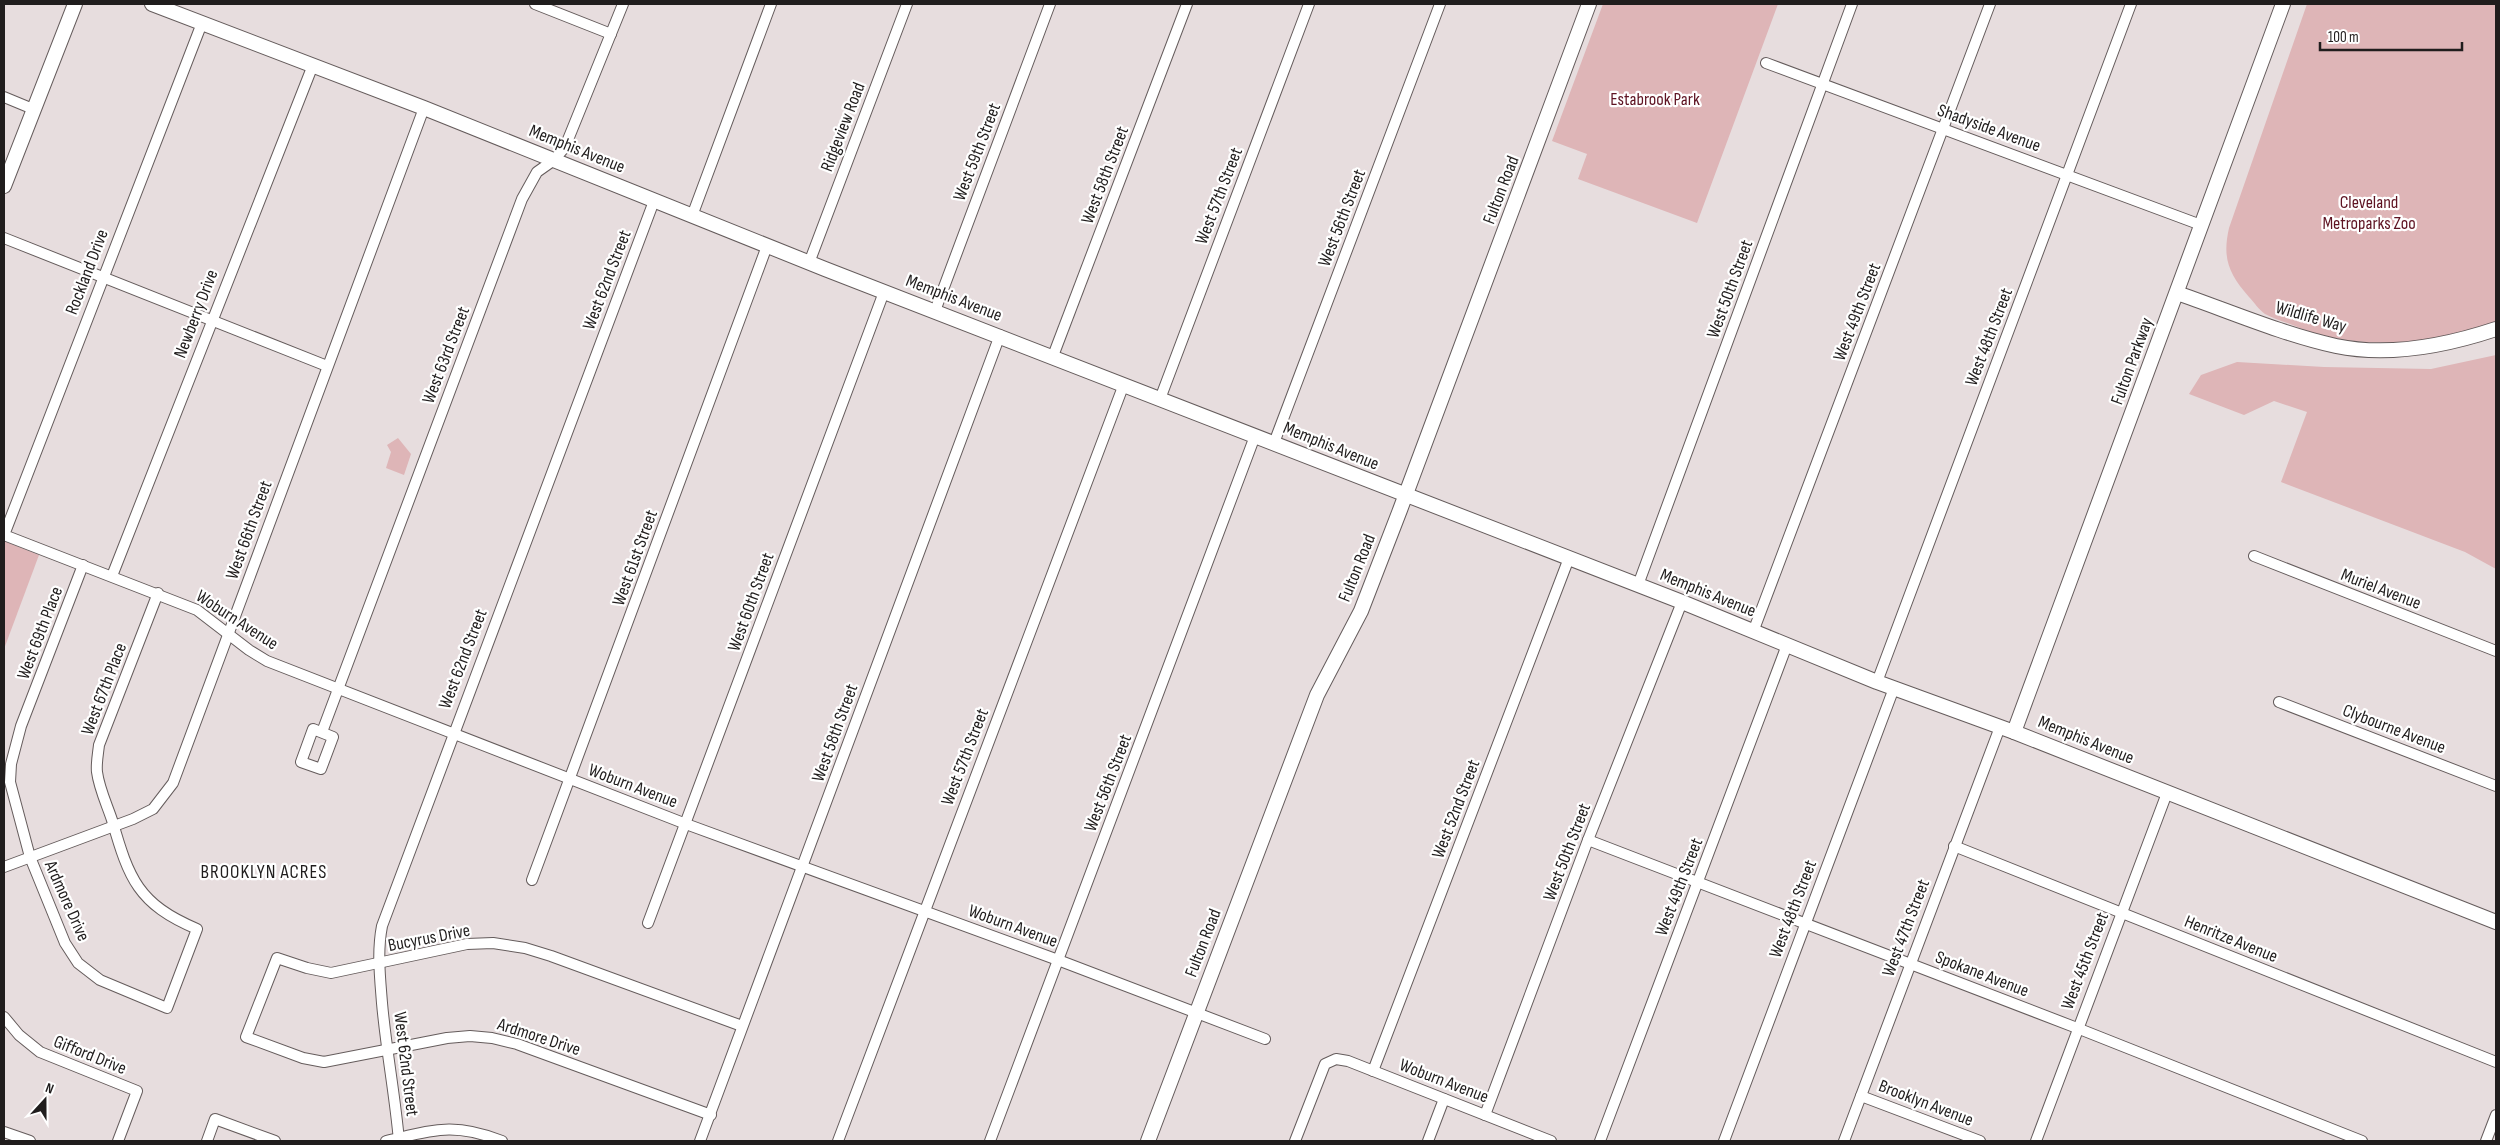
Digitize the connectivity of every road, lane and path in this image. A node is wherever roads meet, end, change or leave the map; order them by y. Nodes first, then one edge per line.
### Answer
1 (75, 4) edge
2 (152, 4) edge
3 (535, 4) edge
4 (623, 4) edge
5 (771, 4) edge
6 (907, 4) edge
7 (1050, 4) edge
8 (1186, 4) edge
9 (1309, 4) edge
10 (1440, 4) edge
11 (1589, 4) edge
12 (1852, 4) edge
13 (1990, 4) edge
14 (2131, 4) edge
15 (2283, 4) edge
16 (202, 23) junction
17 (611, 34) junction
18 (1766, 64) dead end
19 (313, 65) junction
20 (1822, 85) junction
21 (4, 97) edge
22 (424, 108) junction
23 (34, 109) junction
24 (1944, 129) junction
25 (554, 160) junction
26 (2068, 174) junction
27 (4, 186) edge
28 (654, 201) junction
29 (692, 216) junction
30 (2200, 225) junction
31 (4, 238) edge
32 (767, 246) junction
33 (809, 263) junction
34 (102, 277) junction
35 (884, 292) junction
36 (2177, 293) junction
37 (935, 311) junction
38 (211, 319) junction
39 (2496, 329) edge
40 (1000, 336) junction
41 (1052, 356) junction
42 (327, 366) junction
43 (1124, 384) junction
44 (1160, 399) junction
45 (1255, 436) junction
46 (1274, 443) junction
47 (1406, 496) junction
48 (4, 535) edge
49 (2254, 556) dead end
50 (1569, 558) junction
51 (83, 565) junction
52 (112, 576) junction
53 (1638, 585) junction
54 (158, 593) junction
55 (1682, 602) junction
56 (1753, 632) junction
57 (228, 633) junction
58 (1787, 645) junction
59 (2496, 651) edge
60 (1877, 682) junction
61 (338, 688) junction
62 (1894, 688) junction
63 (2280, 702) dead end
64 (2000, 726) junction
65 (322, 732) dead end
66 (2014, 732) junction
67 (452, 734) junction
68 (570, 779) junction
69 (2496, 786) edge
70 (2167, 793) junction
71 (686, 824) junction
72 (114, 828) junction
73 (1588, 840) junction
74 (1954, 846) junction
75 (30, 857) junction
76 (804, 866) junction
77 (4, 867) edge
78 (532, 880) dead end
79 (1698, 883) junction
80 (924, 910) junction
81 (2121, 913) junction
82 (2495, 919) edge
83 (648, 923) dead end
84 (1805, 924) junction
85 (1058, 960) junction
86 (379, 964) junction
87 (1909, 964) junction
88 (260, 999) joint
89 (1197, 1013) junction
90 (4, 1016) edge
91 (742, 1026) junction
92 (2077, 1028) junction
93 (1265, 1039) dead end
94 (387, 1051) junction
95 (2496, 1062) edge
96 (1373, 1070) junction
97 (1861, 1096) junction
98 (1444, 1099) junction
99 (711, 1115) junction
100 (1485, 1115) junction
101 (2496, 1115) edge
102 (4, 1132) edge
103 (399, 1140) edge
104 (30, 1141) edge
105 (118, 1141) edge
106 (207, 1141) edge
107 (275, 1141) edge
108 (386, 1141) edge
109 (502, 1141) edge
110 (700, 1141) edge
111 (838, 1141) edge
112 (990, 1141) edge
113 (1148, 1141) edge
114 (1295, 1141) edge
115 (1428, 1141) edge
116 (1551, 1141) edge
117 (1600, 1141) edge
118 (1724, 1141) edge
119 (1844, 1141) edge
120 (1980, 1141) edge
121 (2036, 1141) edge
122 (2362, 1141) edge
123 (2486, 1141) edge

1 - 23 main road
2 - 16 main road, Memphis Avenue
3 - 17 street
4 - 17 street, West 63rd Street
5 - 29 street
6 - 33 street, Ridgeview Road
7 - 37 street, West 59th Street
8 - 41 street, West 58th Street
9 - 44 street, West 57th Street
10 - 46 street, West 56th Street
11 - 47 main road, Fulton Road
12 - 20 street, West 50th Street
13 - 24 street, West 49th Street
14 - 26 street, West 48th Street
15 - 30 main road, Fulton Parkway
16 - 19 main road, Memphis Avenue
16 - 34 street, Rockland Drive
17 - 25 street, West 63rd Street
18 - 20 street, Shadyside Avenue
19 - 22 main road, Memphis Avenue
19 - 38 street, Newberry Drive
20 - 24 street, Shadyside Avenue
20 - 53 street, West 50th Street
21 - 23 street
22 - 25 main road, Memphis Avenue
22 - 42 street, West 66th Street
23 - 27 main road
24 - 26 street, Shadyside Avenue
24 - 56 street, West 49th Street
25 - 28 main road, Memphis Avenue
25 - 61 street, West 63rd Street
26 - 30 street, Shadyside Avenue
26 - 60 street, West 48th Street
28 - 29 main road, Memphis Avenue
28 - 67 street, West 62nd Street
29 - 32 main road, Memphis Avenue
30 - 36 main road, Fulton Parkway
31 - 34 street
32 - 33 main road, Memphis Avenue
32 - 68 street, West 61st Street
33 - 35 main road, Memphis Avenue
34 - 38 street
34 - 48 street, Rockland Drive
35 - 37 main road, Memphis Avenue
35 - 71 street, West 60th Street
36 - 39 main road, Wildlife Way
36 - 66 main road, Fulton Parkway
37 - 40 main road, Memphis Avenue
38 - 42 street
38 - 52 street, Newberry Drive
40 - 41 main road, Memphis Avenue
40 - 76 street, West 58th Street
41 - 43 main road, Memphis Avenue
42 - 57 street, West 66th Street
43 - 44 main road, Memphis Avenue
43 - 80 street, West 57th Street
44 - 45 main road, Memphis Avenue
45 - 46 main road, Memphis Avenue
45 - 85 street, West 56th Street
46 - 47 main road, Memphis Avenue
47 - 50 main road, Memphis Avenue
47 - 89 main road, Fulton Road
48 - 51 street, Woburn Avenue
49 - 59 street, Muriel Avenue
50 - 53 main road, Memphis Avenue
50 - 96 street, West 52nd Street
51 - 52 street, Woburn Avenue
51 - 75 street, West 69th Place
52 - 54 street, Woburn Avenue
53 - 55 main road, Memphis Avenue
54 - 57 street, Woburn Avenue
54 - 72 street, West 67th Place
55 - 56 main road, Memphis Avenue
55 - 73 street, West 50th Street
56 - 58 main road, Memphis Avenue
57 - 61 street, Woburn Avenue
57 - 72 street, West 66th Street
58 - 60 main road, Memphis Avenue
58 - 79 street, West 49th Street
60 - 62 main road, Memphis Avenue
61 - 65 street, West 63rd Street
61 - 67 street, Woburn Avenue
62 - 64 main road, Memphis Avenue
62 - 84 street, West 48th Street
63 - 69 street, Clybourne Avenue
64 - 66 main road, Memphis Avenue
64 - 74 street, West 47th Street
66 - 70 main road, Memphis Avenue
67 - 68 street, Woburn Avenue
67 - 86 street, West 62nd Street
68 - 71 street, Woburn Avenue
68 - 78 street, West 61st Street
70 - 81 street, West 45th Street
70 - 82 main road, Memphis Avenue
71 - 76 street, Woburn Avenue
71 - 83 street, West 60th Street
72 - 75 street, West 66th Street
72 - 75 street, Ardmore Drive
73 - 79 street, Spokane Avenue
73 - 100 street, West 50th Street
74 - 81 street, Henritze Avenue
74 - 87 street, West 47th Street
75 - 77 street, West 66th Street
76 - 80 street, Woburn Avenue
76 - 91 street, West 58th Street
79 - 84 street, Spokane Avenue
79 - 117 street, West 49th Street
80 - 85 street, Woburn Avenue
80 - 111 street, West 57th Street
81 - 92 street, West 45th Street
81 - 95 street, Henritze Avenue
84 - 87 street, Spokane Avenue
84 - 118 street, West 48th Street
85 - 89 street, Woburn Avenue
85 - 112 street, West 56th Street
86 - 88 street, Bucyrus Drive
86 - 91 street, Bucyrus Drive
86 - 94 street, West 62nd Street
87 - 92 street, Spokane Avenue
87 - 97 street, West 47th Street
88 - 94 street, Ardmore Drive
89 - 93 street, Woburn Avenue
89 - 113 main road, Fulton Road
90 - 105 street, Gifford Drive
91 - 99 street, West 58th Street
92 - 121 street, West 45th Street
92 - 122 street, Spokane Avenue
94 - 99 street, Ardmore Drive
94 - 103 street, West 62nd Street
96 - 98 street, Woburn Avenue
96 - 114 street, Woburn Avenue
97 - 119 street, West 47th Street
97 - 120 street, Brooklyn Avenue
98 - 100 street, Woburn Avenue
98 - 115 street
99 - 110 street, West 58th Street
100 - 116 street, Woburn Avenue
101 - 123 street
102 - 104 street
103 - 108 street
103 - 109 street
106 - 107 street

